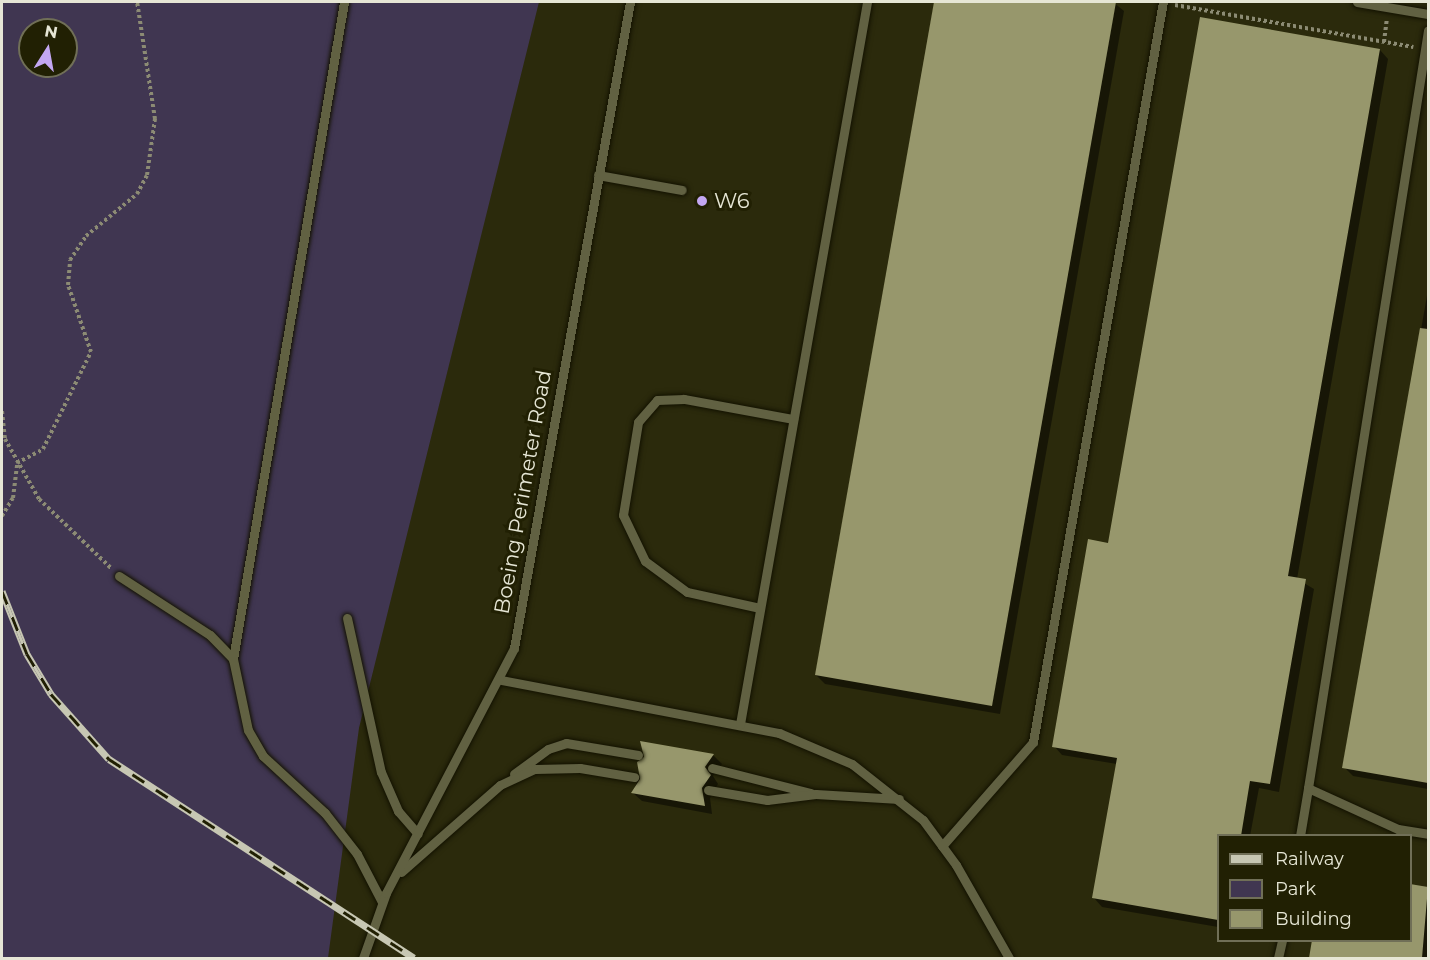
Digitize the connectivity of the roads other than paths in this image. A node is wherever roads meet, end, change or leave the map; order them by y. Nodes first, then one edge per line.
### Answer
1 (344, 2) edge
2 (630, 2) edge
3 (867, 2) edge
4 (1163, 2) edge
5 (1357, 2) edge
6 (1428, 14) edge
7 (1428, 30) edge
8 (598, 175) junction
9 (682, 190) dead end
10 (793, 419) junction
11 (119, 576) road end
12 (760, 608) junction
13 (347, 618) dead end
14 (233, 659) junction
15 (501, 680) junction
16 (740, 724) junction
17 (638, 756) dead end
18 (712, 768) dead end
19 (634, 777) dead end
20 (500, 785) junction
21 (1308, 788) junction
22 (708, 790) dead end
23 (816, 794) junction
24 (900, 799) junction
25 (418, 834) junction
26 (1300, 834) edge
27 (1428, 834) edge
28 (942, 846) junction
29 (395, 878) junction
30 (382, 902) junction
31 (1281, 942) edge
32 (363, 958) edge
33 (1009, 958) edge
34 (1278, 958) edge

1 - 14 lane
2 - 8 lane, Boeing Perimeter Road
3 - 10 lane
4 - 28 lane
5 - 6 lane
7 - 21 lane
8 - 9 lane
8 - 15 lane, Boeing Perimeter Road
10 - 12 lane
10 - 12 lane
11 - 14 lane
12 - 16 lane
13 - 25 lane
14 - 30 lane
15 - 16 lane
15 - 25 lane, Boeing Perimeter Road
16 - 24 lane
17 - 20 lane
18 - 23 lane
19 - 20 lane
20 - 29 lane
21 - 26 lane
21 - 27 lane
22 - 23 lane
23 - 24 lane
24 - 28 lane
25 - 29 lane, Boeing Perimeter Road
28 - 33 lane
29 - 30 lane, Boeing Perimeter Road
30 - 32 lane, Boeing Perimeter Road
31 - 34 lane

